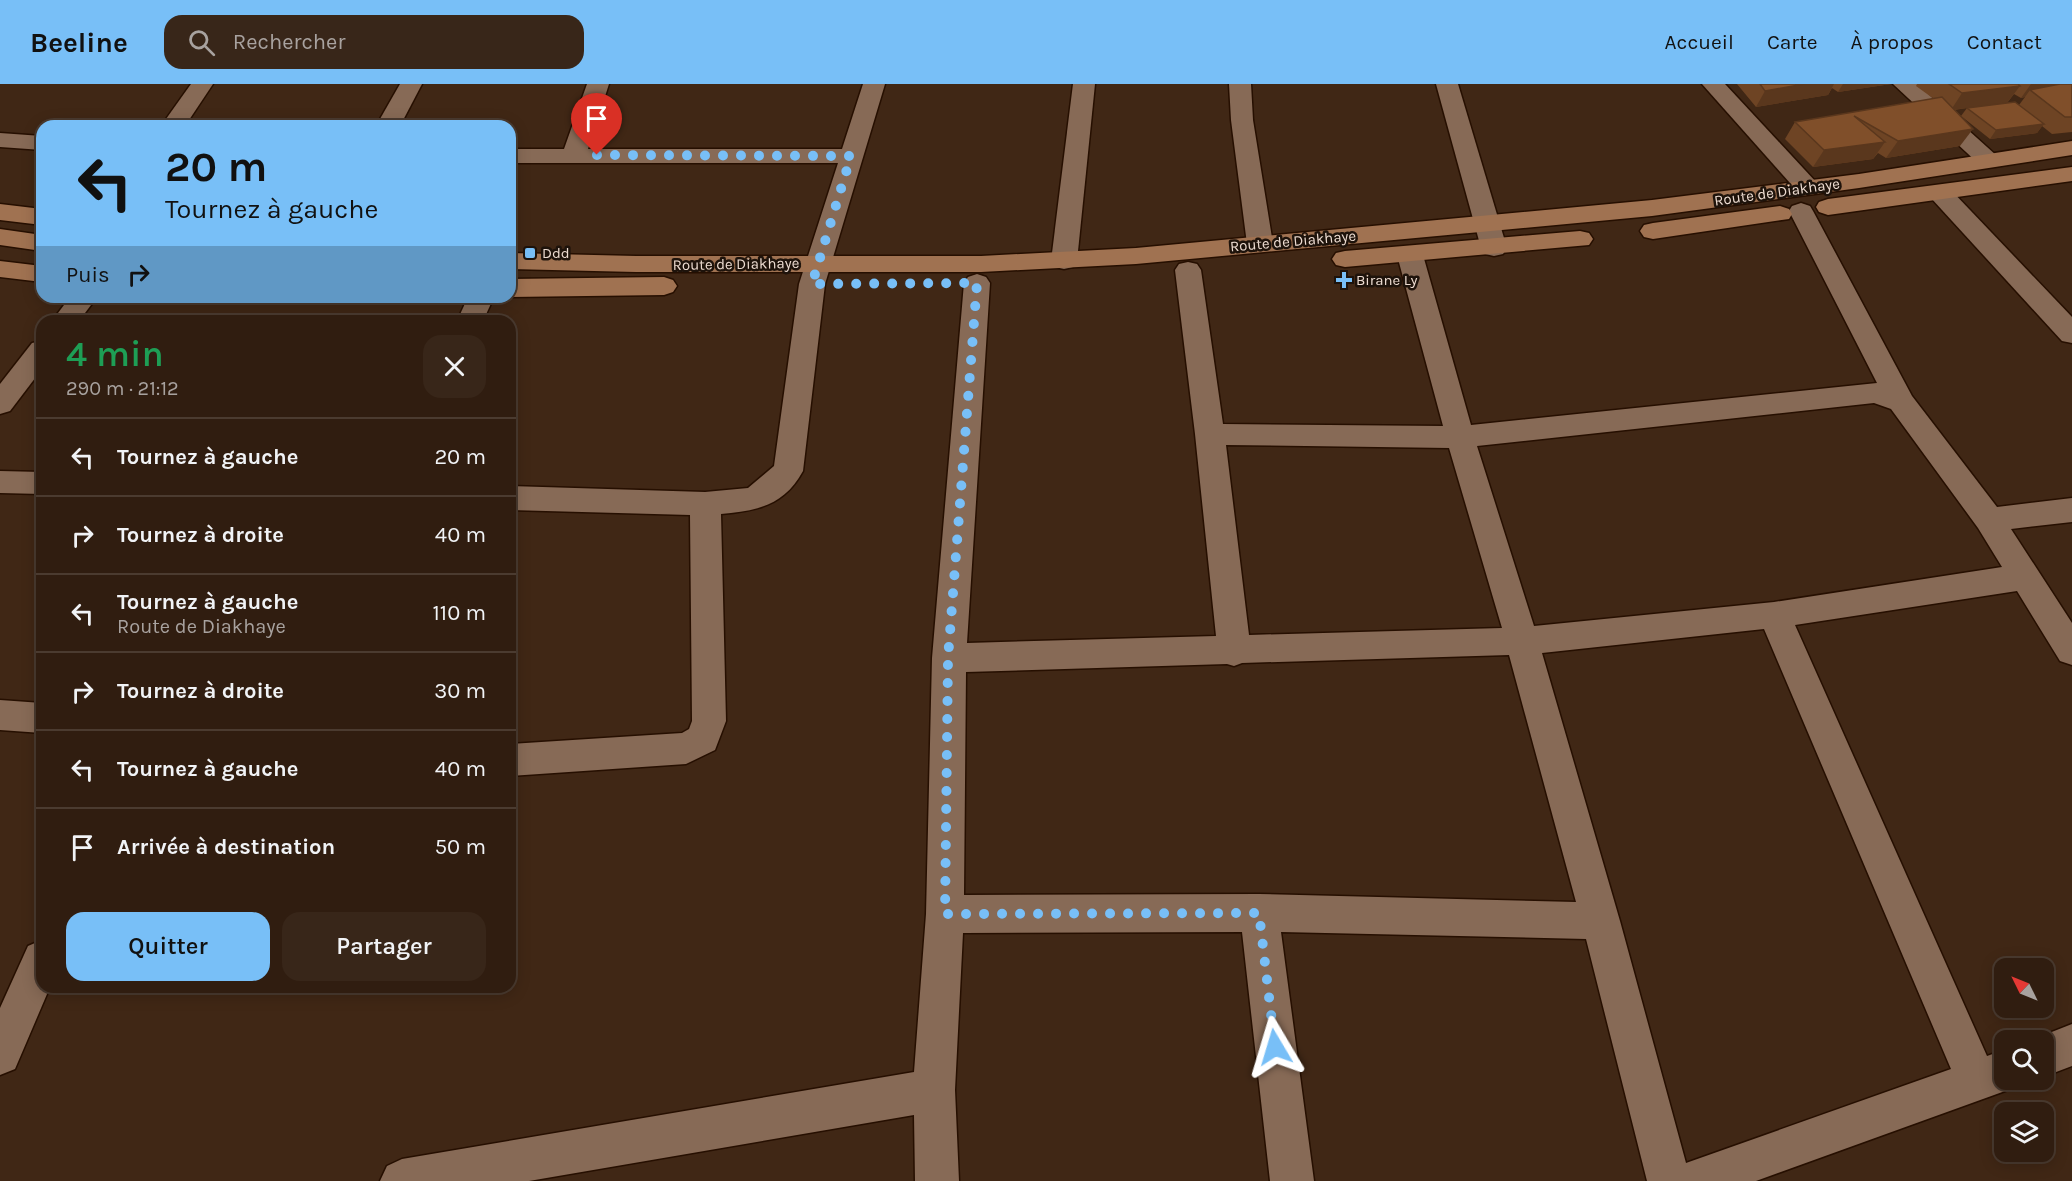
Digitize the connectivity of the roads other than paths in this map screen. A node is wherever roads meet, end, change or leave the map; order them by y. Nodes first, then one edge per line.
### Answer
1 (202, 84) edge
2 (411, 84) edge
3 (598, 84) edge
4 (874, 84) edge
5 (1084, 84) edge
6 (1240, 84) edge
7 (1447, 84) edge
8 (1713, 84) edge
9 (1904, 84) edge
10 (177, 120) edge
11 (391, 120) edge
12 (0, 140) edge
13 (36, 143) edge
14 (2072, 148) edge
15 (574, 155) junction
16 (516, 156) edge
17 (851, 156) junction
18 (1989, 161) junction
19 (2072, 174) edge
20 (1940, 193) junction
21 (1804, 199) junction
22 (0, 212) edge
23 (36, 216) edge
24 (1491, 236) junction
25 (0, 237) edge
26 (36, 242) edge
27 (1260, 244) junction
28 (1410, 255) junction
29 (516, 261) edge
30 (1064, 261) junction
31 (0, 269) edge
32 (1188, 270) junction
33 (36, 273) edge
34 (815, 274) junction
35 (977, 283) junction
36 (516, 288) edge
37 (79, 303) edge
38 (70, 315) edge
39 (2070, 329) edge
40 (36, 358) edge
41 (1901, 402) junction
42 (0, 404) edge
43 (1210, 434) junction
44 (1460, 437) junction
45 (0, 482) edge
46 (36, 483) edge
47 (516, 498) edge
48 (705, 504) junction
49 (2072, 510) edge
50 (1989, 520) junction
51 (2024, 577) junction
52 (1774, 615) junction
53 (1522, 641) junction
54 (2072, 651) edge
55 (1234, 652) junction
56 (948, 658) junction
57 (0, 715) edge
58 (36, 718) edge
59 (516, 760) edge
60 (1259, 913) junction
61 (945, 914) junction
62 (1601, 921) junction
63 (36, 973) edge
64 (2072, 1045) edge
65 (2054, 1052) edge
66 (0, 1054) edge
67 (1991, 1076) edge
68 (934, 1090) junction
69 (1770, 1169) edge
70 (402, 1181) edge
71 (937, 1181) edge
72 (1292, 1181) edge
73 (1669, 1181) edge
74 (1695, 1181) edge

1 - 10 street
2 - 11 street
3 - 15 street
4 - 17 street
5 - 30 street
6 - 27 street
7 - 24 street
8 - 21 street
9 - 18 street
12 - 13 street
14 - 18 main road, Route de Diakhaye
15 - 16 street
15 - 17 street
17 - 34 street
18 - 21 main road, Route de Diakhaye
19 - 20 main road, Route de Diakhaye
20 - 21 main road, Route de Diakhaye
20 - 39 street
21 - 24 main road, Route de Diakhaye
21 - 41 street
22 - 23 main road
24 - 27 main road, Route de Diakhaye
24 - 28 main road, Route de Diakhaye
25 - 26 main road
27 - 30 main road, Route de Diakhaye
28 - 32 main road, Route de Diakhaye
28 - 44 street
29 - 34 main road, Route de Diakhaye
30 - 34 main road, Route de Diakhaye
31 - 33 main road
32 - 35 main road, Route de Diakhaye
32 - 43 street
34 - 35 main road, Route de Diakhaye
34 - 36 main road, Route de Diakhaye
34 - 48 street
35 - 56 street
37 - 38 street
40 - 42 street
41 - 44 street
41 - 50 street
43 - 44 street
43 - 55 street
44 - 53 street
45 - 46 street
47 - 48 street
48 - 59 street
49 - 50 street
50 - 51 street
51 - 52 street
51 - 54 street
52 - 53 street
52 - 67 street
53 - 55 street
53 - 62 street
55 - 56 street
56 - 61 street
57 - 58 street
60 - 61 street
60 - 62 street
60 - 72 street
61 - 68 street
62 - 73 street
63 - 66 street
64 - 65 street
67 - 69 street
68 - 70 street
68 - 71 street
69 - 74 street

